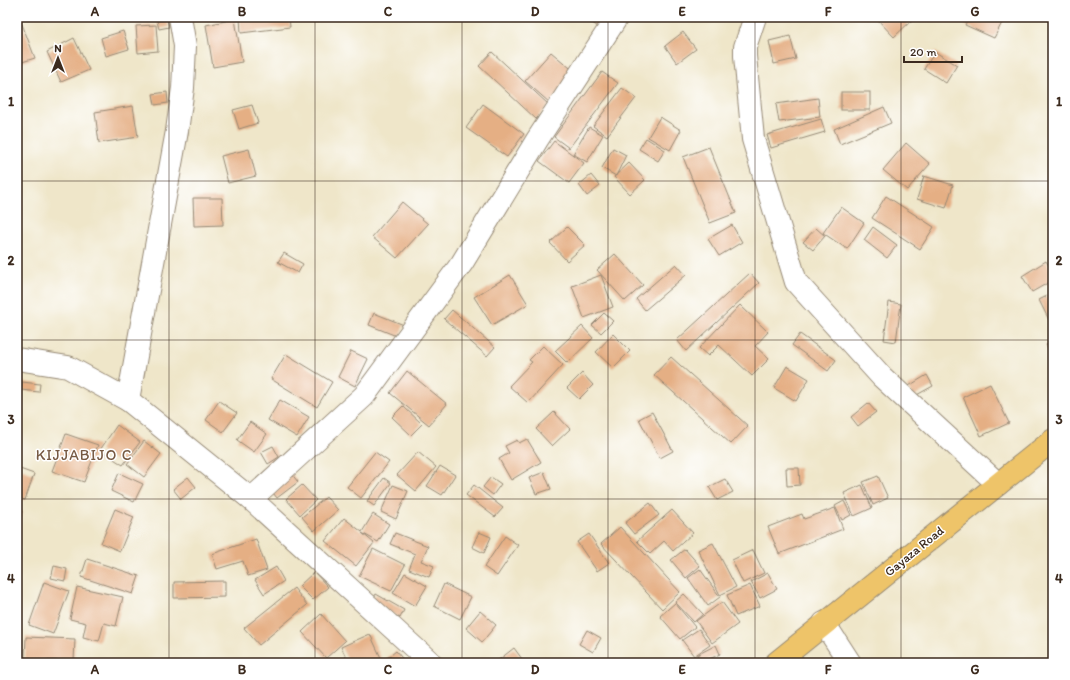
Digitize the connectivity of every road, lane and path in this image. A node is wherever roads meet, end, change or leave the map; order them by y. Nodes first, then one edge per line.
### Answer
1 (180, 17) edge
2 (618, 17) edge
3 (755, 17) edge
4 (17, 359) edge
5 (128, 400) junction
6 (1053, 440) edge
7 (998, 484) junction
8 (251, 499) junction
9 (824, 623) junction
10 (431, 663) edge
11 (776, 663) edge
12 (850, 663) edge

1 - 5 street
2 - 8 street
3 - 7 street
4 - 5 street
5 - 8 street
6 - 7 main road, Gayaza Road
7 - 9 main road, Gayaza Road
8 - 10 street
9 - 11 main road, Gayaza Road
9 - 12 street

